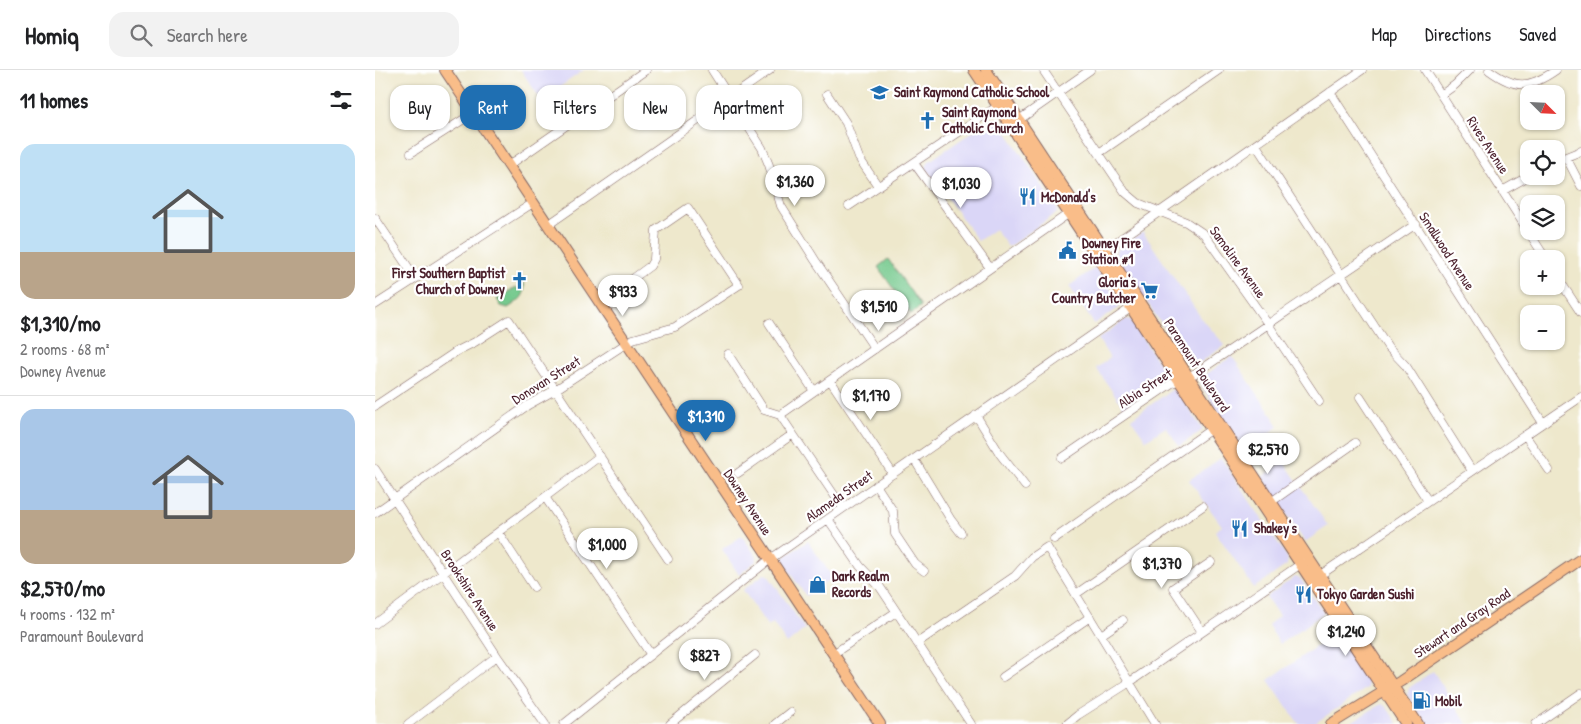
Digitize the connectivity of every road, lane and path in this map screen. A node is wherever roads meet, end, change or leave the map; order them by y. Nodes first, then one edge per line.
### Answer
1 (445, 70) edge
2 (646, 70) edge
3 (711, 70) edge
4 (770, 70) edge
5 (974, 70) edge
6 (986, 70) edge
7 (1043, 70) edge
8 (1090, 70) edge
9 (1219, 70) edge
10 (1363, 70) edge
11 (1425, 70) edge
12 (1470, 70) edge
13 (1489, 70) edge
14 (1556, 70) edge
15 (721, 85) edge
16 (749, 85) edge
17 (460, 92) edge
18 (1058, 92) junction
19 (1330, 92) junction
20 (827, 94) dead end
21 (1441, 95) junction
22 (1002, 103) junction
23 (460, 122) edge
24 (696, 122) edge
25 (1015, 122) junction
26 (485, 130) edge
27 (750, 130) edge
28 (1256, 145) junction
29 (1581, 151) edge
30 (411, 153) dead end
31 (1099, 154) junction
32 (1566, 157) joint
33 (914, 164) junction
34 (508, 166) junction
35 (1520, 181) edge
36 (879, 186) junction
37 (1581, 186) edge
38 (1502, 191) junction
39 (533, 203) junction
40 (849, 206) dead end
41 (1160, 211) junction
42 (1068, 214) junction
43 (375, 218) edge
44 (1086, 221) junction
45 (1416, 224) junction
46 (548, 225) junction
47 (1540, 250) edge
48 (1100, 253) junction
49 (990, 268) junction
50 (412, 273) dead end
51 (1342, 275) junction
52 (1565, 289) edge
53 (600, 303) junction
54 (375, 305) edge
55 (1135, 305) junction
56 (1581, 313) edge
57 (769, 323) dead end
58 (1268, 324) junction
59 (626, 344) junction
60 (875, 349) junction
61 (727, 354) dead end
62 (1183, 378) junction
63 (830, 380) junction
64 (555, 390) junction
65 (814, 391) junction
66 (1360, 397) dead end
67 (1581, 397) edge
68 (1319, 401) dead end
69 (375, 406) edge
70 (780, 415) junction
71 (977, 415) junction
72 (1543, 423) junction
73 (1210, 430) junction
74 (793, 434) junction
75 (1525, 435) junction
76 (1355, 443) dead end
77 (600, 456) junction
78 (1062, 458) dead end
79 (914, 459) junction
80 (375, 469) edge
81 (1549, 470) dead end
82 (1472, 471) junction
83 (738, 472) dead end
84 (893, 474) junction
85 (876, 485) junction
86 (1025, 486) dead end
87 (545, 497) junction
88 (395, 499) junction
89 (1428, 501) junction
90 (1271, 502) junction
91 (1203, 506) dead end
92 (843, 508) junction
93 (375, 513) edge
94 (828, 519) junction
95 (498, 532) junction
96 (961, 533) dead end
97 (1054, 539) dead end
98 (667, 559) dead end
99 (1581, 559) edge
100 (769, 560) junction
101 (1211, 562) dead end
102 (1304, 562) junction
103 (924, 571) dead end
104 (443, 573) junction
105 (1316, 578) junction
106 (534, 587) dead end
107 (1076, 594) junction
108 (896, 612) junction
109 (1090, 617) junction
110 (1123, 620) dead end
111 (375, 624) edge
112 (1202, 632) junction
113 (1101, 635) junction
114 (917, 643) junction
115 (833, 654) junction
116 (651, 655) junction
117 (755, 655) dead end
118 (497, 656) junction
119 (1003, 677) dead end
120 (1130, 682) junction
121 (1388, 688) junction
122 (1581, 693) edge
123 (790, 712) dead end
124 (1539, 723) edge
125 (408, 724) edge
126 (545, 724) edge
127 (565, 724) edge
128 (670, 724) edge
129 (775, 724) edge
130 (880, 724) edge
131 (971, 724) edge
132 (1067, 724) edge
133 (1155, 724) edge
134 (1331, 724) edge
135 (1406, 724) edge
136 (1418, 724) edge

1 - 17 main road, Downey Avenue
2 - 34 street
3 - 15 street
4 - 16 street
5 - 22 main road, Paramount Boulevard
6 - 22 main road, Paramount Boulevard
7 - 18 street, Samoline Avenue
8 - 18 street
9 - 31 street
10 - 19 street
11 - 21 street, Rives Avenue
12 - 21 street
13 - 14 street
18 - 25 street
18 - 31 street, Samoline Avenue
19 - 28 street
19 - 45 street, Smallwood Avenue
20 - 36 street
21 - 38 street, Rives Avenue
22 - 25 main road, Paramount Boulevard
22 - 33 street
23 - 30 street
24 - 46 street
25 - 42 main road, Paramount Boulevard
25 - 44 main road, Paramount Boulevard
26 - 34 main road, Downey Avenue
27 - 60 street
28 - 41 street
28 - 51 street
29 - 32 street
31 - 41 street, Samoline Avenue
32 - 37 street
33 - 36 street
33 - 49 street
34 - 39 main road, Downey Avenue
35 - 38 street
36 - 40 street
38 - 47 street, Rives Avenue
39 - 46 main road, Downey Avenue
39 - 54 street
41 - 48 street
41 - 58 street, Samoline Avenue
42 - 44 main road
42 - 48 main road, Paramount Boulevard
42 - 49 street
43 - 50 street
44 - 48 main road, Paramount Boulevard
45 - 51 street, Albia Street
45 - 72 street, Smallwood Avenue
46 - 53 main road, Downey Avenue
48 - 55 main road, Paramount Boulevard
49 - 60 street
51 - 58 street, Albia Street
51 - 82 street
52 - 56 street
53 - 59 main road, Downey Avenue
53 - 59 street, Donovan Street
55 - 62 main road, Paramount Boulevard
55 - 71 street, Alameda Street
57 - 65 street
58 - 62 street, Albia Street
58 - 68 street, Samoline Avenue
59 - 64 street, Donovan Street
59 - 100 main road, Downey Avenue
60 - 63 street
61 - 70 street
62 - 73 main road, Paramount Boulevard
62 - 78 street, Albia Street
62 - 90 main road, Paramount Boulevard
63 - 65 street
63 - 84 street
64 - 69 street
64 - 77 street
64 - 88 street, Donovan Street
65 - 70 street
66 - 89 street
67 - 72 street
70 - 74 street
71 - 79 street, Alameda Street
71 - 86 street
72 - 75 street
73 - 97 street
73 - 102 main road, Paramount Boulevard
74 - 83 street
74 - 92 street
75 - 81 street
75 - 82 street
76 - 90 street
77 - 87 street
77 - 98 street
79 - 84 street, Alameda Street
79 - 96 street
80 - 88 street, Brookshire Avenue
82 - 89 street
84 - 85 street, Alameda Street
85 - 92 street, Alameda Street
85 - 103 street
87 - 95 street
87 - 116 street
88 - 93 street, Donovan Street
88 - 104 street, Brookshire Avenue
89 - 105 street
90 - 102 main road, Paramount Boulevard
91 - 107 street
92 - 94 street, Alameda Street
94 - 100 street, Alameda Street
94 - 108 street
95 - 104 street
95 - 106 street
99 - 121 main road, Stewart and Gray Road
100 - 115 main road, Downey Avenue
100 - 116 street, Alameda Street
101 - 112 street
102 - 105 main road, Paramount Boulevard
102 - 112 street
104 - 111 street
104 - 118 street, Brookshire Avenue
105 - 121 main road, Paramount Boulevard
107 - 109 street
107 - 114 street
108 - 114 street
108 - 115 street
109 - 113 street
109 - 119 street
110 - 113 street
112 - 120 street
113 - 120 street
114 - 131 street
115 - 130 main road, Downey Avenue
116 - 127 street, Alameda Street
117 - 128 street
118 - 125 street
118 - 126 street, Brookshire Avenue
120 - 132 street
120 - 133 street
121 - 134 main road, Stewart and Gray Road
121 - 135 main road, Paramount Boulevard
121 - 136 main road, Paramount Boulevard
122 - 124 street
123 - 129 street

